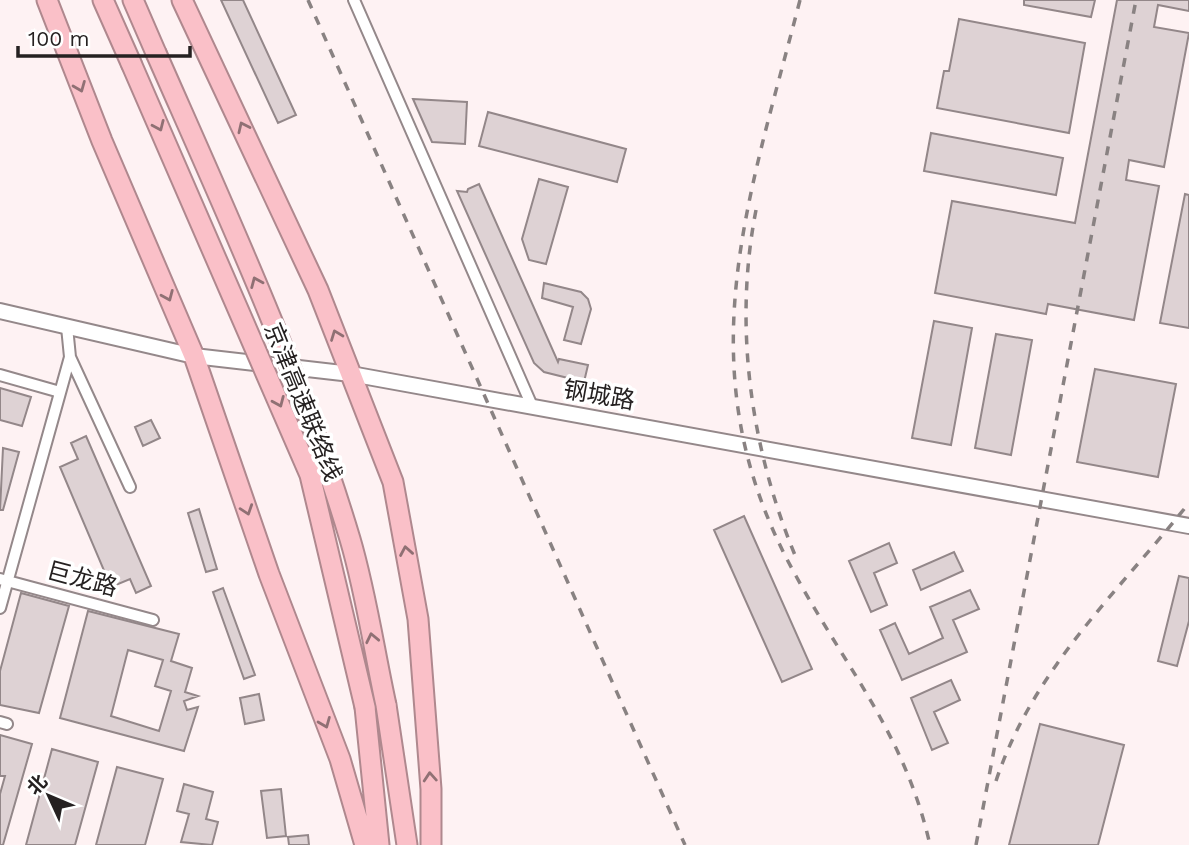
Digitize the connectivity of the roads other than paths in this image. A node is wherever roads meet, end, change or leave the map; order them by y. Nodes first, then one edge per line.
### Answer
1 (47, 0) edge
2 (103, 0) edge
3 (133, 0) edge
4 (182, 0) edge
5 (354, 0) edge
6 (0, 312) edge
7 (67, 327) junction
8 (194, 356) junction
9 (71, 357) junction
10 (351, 374) junction
11 (0, 375) edge
12 (60, 392) junction
13 (531, 406) junction
14 (130, 487) dead end
15 (1189, 526) edge
16 (4, 580) edge
17 (0, 608) edge
18 (153, 620) dead end
19 (365, 845) edge
20 (379, 845) edge
21 (407, 845) edge
22 (431, 845) edge

1 -> 8 highway
2 -> 20 highway, 京津高速联络线, bridge
21 -> 3 highway, 京津高速联络线, bridge
10 -> 4 highway
5 - 13 street
6 - 7 street, 钢城路
7 - 8 street, 钢城路
7 - 9 street
8 - 10 street, 钢城路
8 -> 19 highway
9 - 12 street
9 - 14 street
10 - 13 street, 钢城路
22 -> 10 highway
11 - 12 street
12 - 16 street
13 - 15 street, 钢城路
16 - 17 street
16 - 18 street, 巨龙路

